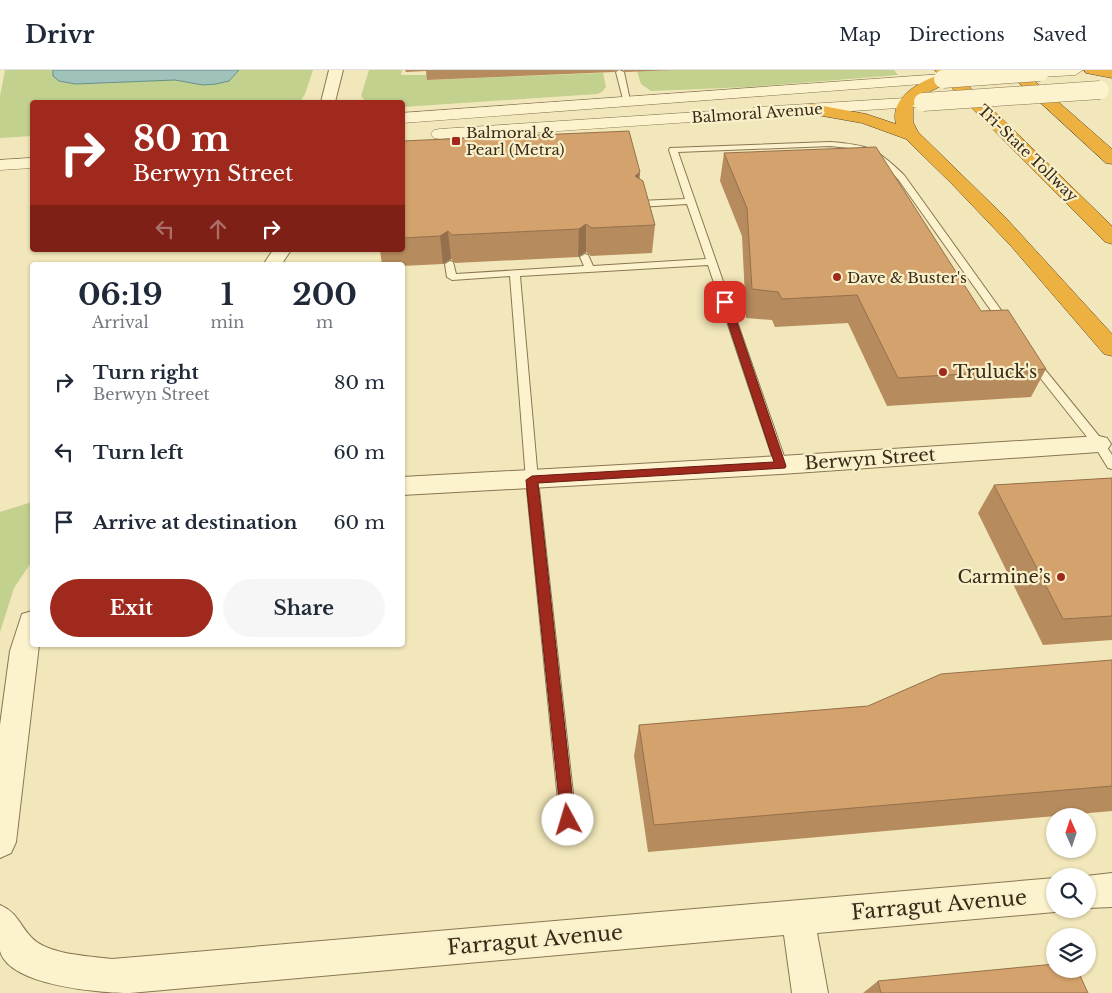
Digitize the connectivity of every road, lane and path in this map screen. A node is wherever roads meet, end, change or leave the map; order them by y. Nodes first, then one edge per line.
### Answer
1 (336, 70) edge
2 (1013, 70) edge
3 (1075, 70) edge
4 (1092, 70) edge
5 (620, 72) dead end
6 (1112, 73) edge
7 (943, 75) edge
8 (1106, 90) edge
9 (912, 95) junction
10 (328, 100) edge
11 (628, 103) junction
12 (812, 109) junction
13 (405, 118) edge
14 (422, 135) dead end
15 (914, 136) junction
16 (1112, 159) edge
17 (30, 162) edge
18 (7, 164) edge
19 (691, 201) junction
20 (639, 204) edge
21 (1112, 238) edge
22 (585, 257) dead end
23 (711, 262) junction
24 (450, 264) dead end
25 (590, 269) junction
26 (515, 273) junction
27 (1014, 336) edge
28 (1112, 348) edge
29 (1026, 352) edge
30 (1099, 444) junction
31 (1112, 465) edge
32 (781, 466) junction
33 (532, 480) junction
34 (405, 486) edge
35 (30, 629) edge
36 (568, 820) dead end
37 (0, 842) edge
38 (1112, 890) edge
39 (1096, 891) edge
40 (1046, 896) edge
41 (798, 918) junction
42 (0, 922) edge
43 (810, 993) edge

1 - 10 street
2 - 16 highway
3 - 7 street, bridge
4 - 6 highway
5 - 11 lane
7 - 9 highway
7 - 21 highway, Tri-State Tollway
8 - 9 street, Balmoral Avenue, bridge
9 - 11 street, Balmoral Avenue
9 - 12 street, Balmoral Avenue
9 - 15 highway
11 - 13 street, Balmoral Avenue
12 - 14 street, Balmoral Avenue
12 - 15 highway
15 - 28 highway
17 - 18 street
19 - 20 lane
19 - 23 lane
19 - 27 lane
22 - 25 lane
23 - 25 lane
23 - 32 lane
24 - 26 lane
25 - 26 lane
26 - 33 lane
29 - 30 lane
30 - 31 lane
30 - 32 street, Berwyn Street
32 - 33 street, Berwyn Street
33 - 34 street, Berwyn Street
33 - 36 lane
35 - 37 street
38 - 39 street
40 - 41 street, Farragut Avenue
41 - 42 street, Farragut Avenue
41 - 43 street

